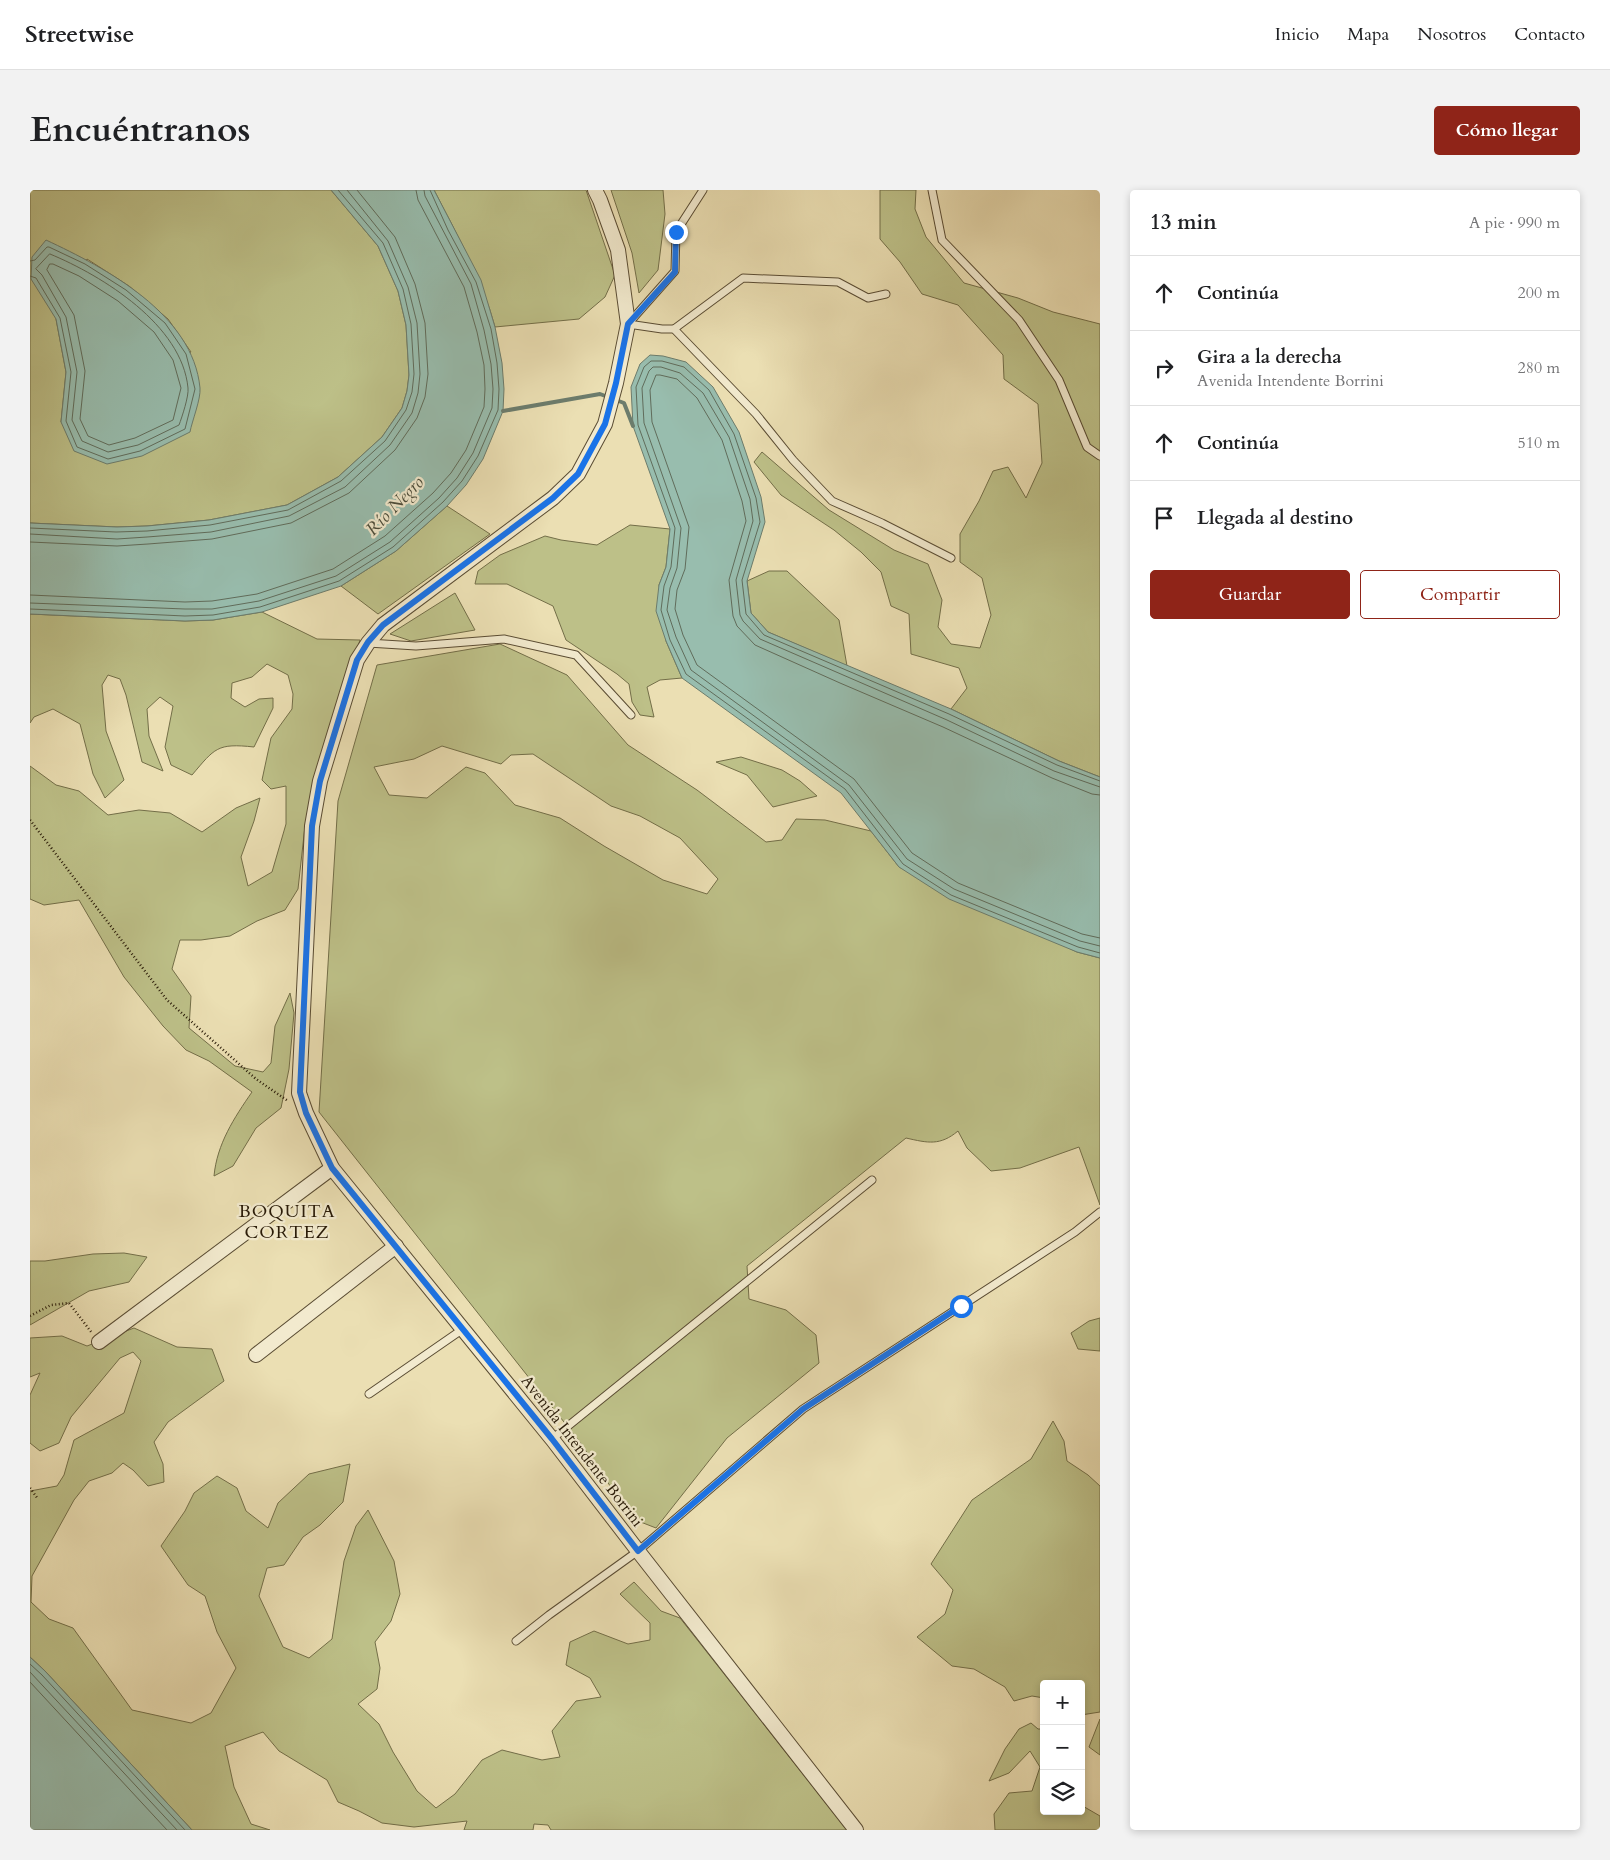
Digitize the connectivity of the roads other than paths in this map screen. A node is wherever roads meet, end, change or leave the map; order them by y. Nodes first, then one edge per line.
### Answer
1 (595, 190) edge
2 (703, 190) edge
3 (932, 190) edge
4 (886, 294) dead end
5 (628, 324) junction
6 (674, 329) junction
7 (1100, 456) edge
8 (951, 558) dead end
9 (368, 642) junction
10 (631, 715) dead end
11 (332, 1168) junction
12 (872, 1180) dead end
13 (1100, 1212) edge
14 (396, 1246) junction
15 (463, 1329) junction
16 (99, 1342) road end
17 (256, 1355) dead end
18 (370, 1394) dead end
19 (552, 1439) junction
20 (638, 1551) junction
21 (516, 1641) dead end
22 (856, 1830) edge

1 - 5 street, Avenida Intendente Borrini
2 - 5 lane
3 - 7 lane
4 - 6 lane
5 - 6 lane
5 - 9 street, Avenida Intendente Borrini
6 - 8 lane
9 - 10 lane
9 - 11 street, Avenida Intendente Borrini
11 - 14 street, Avenida Intendente Borrini
11 - 16 street
12 - 19 lane
13 - 20 lane
14 - 15 street, Avenida Intendente Borrini
14 - 17 street
15 - 18 lane
15 - 19 street, Avenida Intendente Borrini
19 - 20 street, Avenida Intendente Borrini
20 - 21 lane
20 - 22 street, Avenida Intendente Borrini

